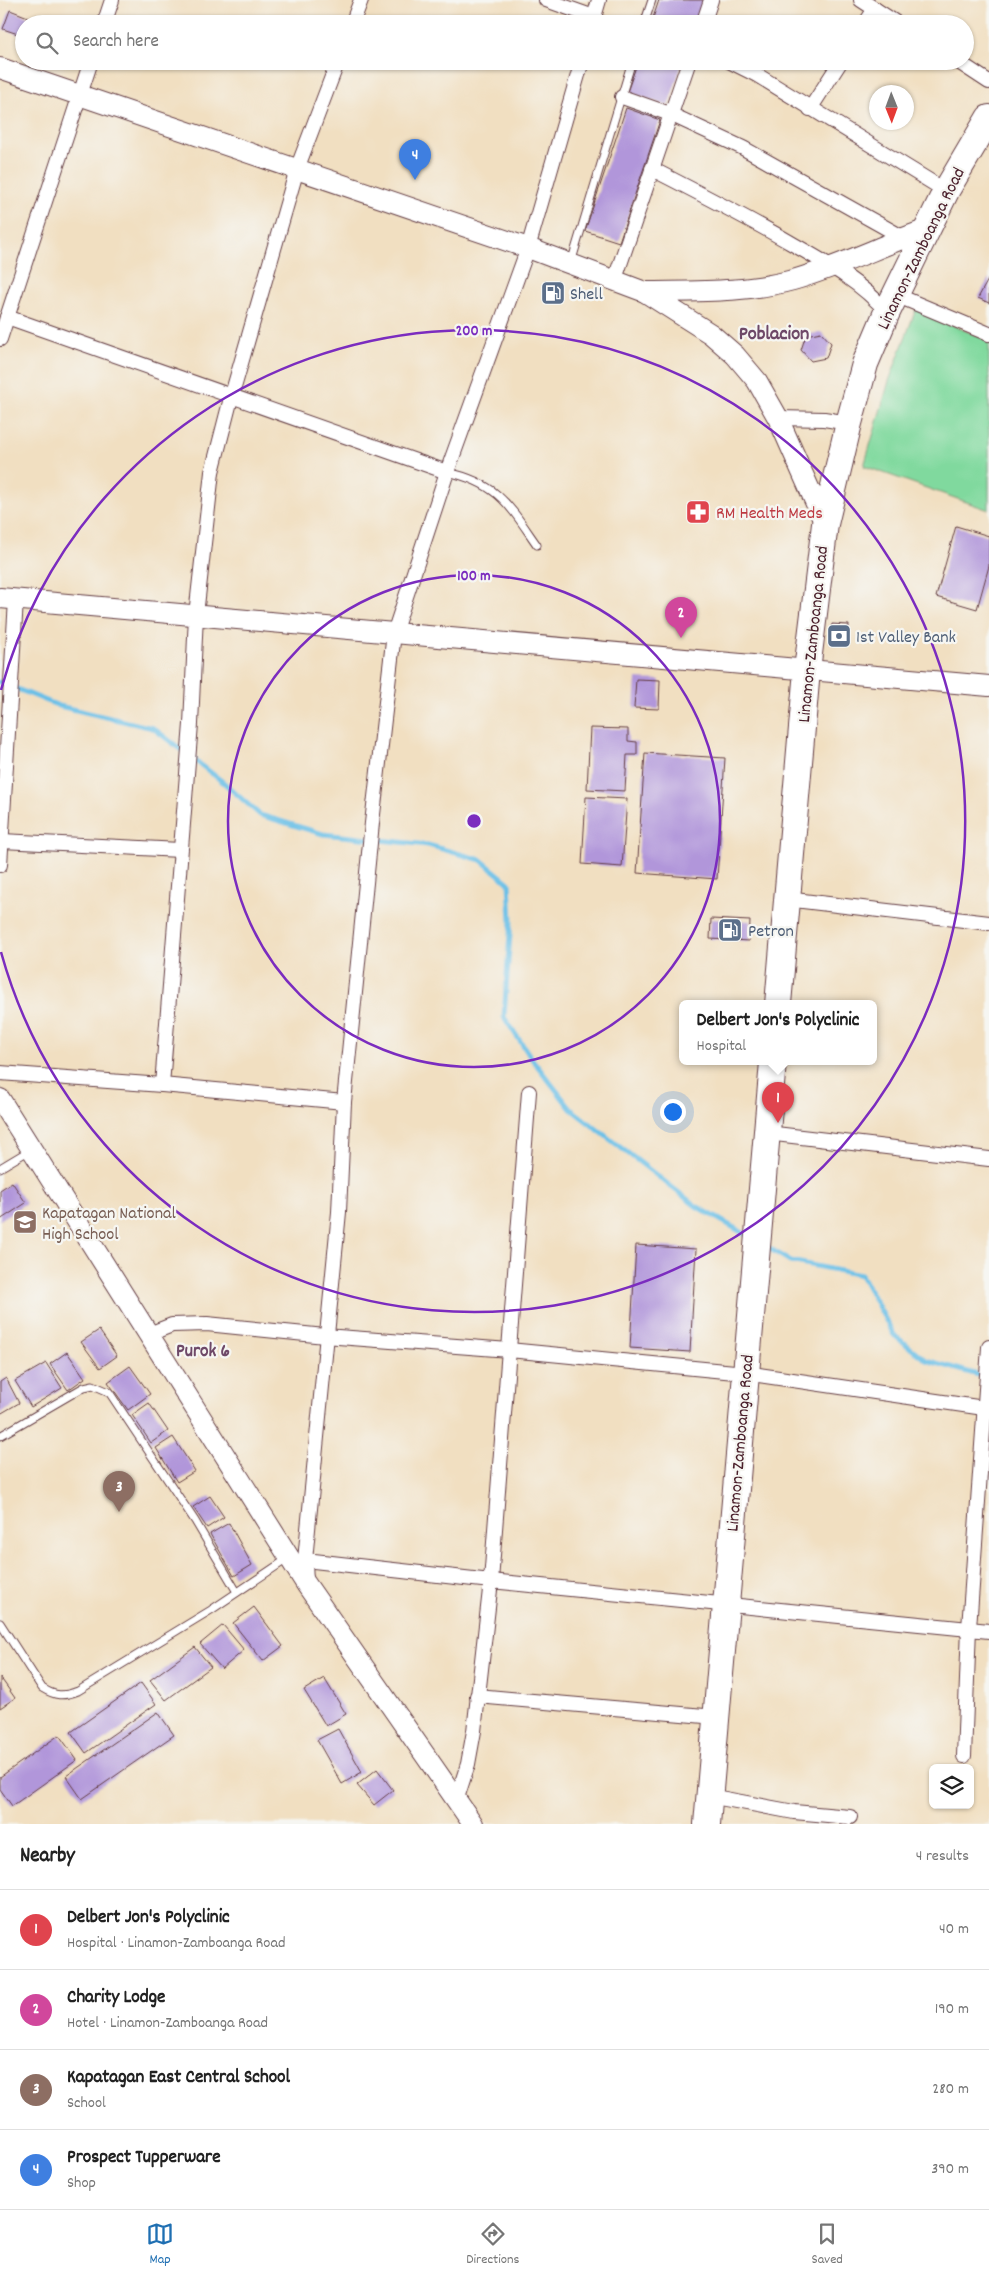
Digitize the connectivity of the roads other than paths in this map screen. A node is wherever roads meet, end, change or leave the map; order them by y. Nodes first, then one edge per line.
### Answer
1 (112, 0) edge
2 (361, 0) edge
3 (546, 0) edge
4 (599, 0) edge
5 (652, 0) edge
6 (711, 0) edge
7 (861, 0) edge
8 (875, 9) junction
9 (107, 15) edge
10 (355, 15) edge
11 (581, 15) edge
12 (594, 15) edge
13 (647, 15) edge
14 (706, 15) edge
15 (871, 15) edge
16 (884, 15) edge
17 (0, 68) edge
18 (88, 70) edge
19 (335, 70) edge
20 (579, 70) edge
21 (630, 70) edge
22 (686, 70) edge
23 (747, 70) edge
24 (835, 70) edge
25 (971, 70) edge
26 (989, 82) edge
27 (79, 94) junction
28 (622, 97) junction
29 (810, 109) junction
30 (670, 114) junction
31 (989, 118) edge
32 (297, 169) junction
33 (652, 169) junction
34 (946, 191) junction
35 (928, 229) junction
36 (904, 238) junction
37 (528, 248) junction
38 (571, 263) junction
39 (832, 268) junction
40 (615, 279) junction
41 (645, 292) junction
42 (892, 304) junction
43 (7, 317) junction
44 (989, 334) edge
45 (0, 339) edge
46 (231, 398) junction
47 (778, 418) junction
48 (849, 423) junction
49 (447, 472) junction
50 (825, 524) junction
51 (537, 545) dead end
52 (8, 599) edge
53 (196, 616) junction
54 (394, 633) junction
55 (807, 670) junction
56 (989, 686) edge
57 (2, 841) junction
58 (180, 850) junction
59 (0, 865) edge
60 (786, 899) junction
61 (989, 923) edge
62 (778, 1000) edge
63 (773, 1065) edge
64 (0, 1073) edge
65 (162, 1085) junction
66 (529, 1092) dead end
67 (0, 1099) edge
68 (344, 1102) junction
69 (767, 1133) junction
70 (32, 1149) junction
71 (989, 1159) edge
72 (0, 1168) edge
73 (149, 1334) junction
74 (326, 1336) junction
75 (989, 1347) edge
76 (509, 1350) junction
77 (745, 1373) junction
78 (985, 1403) junction
79 (0, 1436) edge
80 (297, 1559) junction
81 (491, 1581) junction
82 (237, 1592) junction
83 (725, 1606) junction
84 (0, 1623) edge
85 (969, 1628) junction
86 (989, 1630) edge
87 (477, 1696) junction
88 (716, 1717) junction
89 (964, 1756) dead end
90 (709, 1796) junction
91 (457, 1798) junction
92 (850, 1817) dead end
93 (473, 1824) edge
94 (707, 1824) edge

1 - 9 street
2 - 10 street
3 - 11 street
4 - 12 street
5 - 13 lane
6 - 14 street
7 - 8 street
8 - 15 street
8 - 16 street
17 - 27 street
18 - 27 street
19 - 32 street
20 - 37 street
21 - 28 lane
22 - 30 street
23 - 29 street
24 - 29 street
25 - 26 street
27 - 32 street
27 - 43 street
28 - 30 street
28 - 38 lane
29 - 34 street
30 - 33 street
30 - 36 street
31 - 34 highway, Linamon-Zamboanga Road
32 - 37 street
32 - 46 street
33 - 39 street
33 - 40 street
34 - 35 highway, Linamon-Zamboanga Road
35 - 36 street
35 - 42 highway, Linamon-Zamboanga Road
36 - 39 street
37 - 38 street
37 - 49 street
38 - 40 street
39 - 41 street
39 - 42 street
40 - 41 street
41 - 47 street
42 - 44 street
42 - 48 highway, Linamon-Zamboanga Road
43 - 45 street
43 - 46 street
46 - 49 street
46 - 53 street
47 - 48 street
47 - 50 street
48 - 50 highway, Linamon-Zamboanga Road
49 - 51 lane
49 - 54 street
50 - 55 highway, Linamon-Zamboanga Road
52 - 53 street
52 - 57 street
53 - 54 street
53 - 58 street
54 - 55 street
54 - 68 street
55 - 56 street
55 - 60 highway, Linamon-Zamboanga Road
57 - 58 street
57 - 59 street
58 - 65 street
60 - 61 street
60 - 62 highway, Linamon-Zamboanga Road
63 - 69 highway, Linamon-Zamboanga Road
64 - 65 street
65 - 68 street
66 - 76 street
67 - 70 street
68 - 74 street
69 - 71 street
69 - 77 highway, Linamon-Zamboanga Road
70 - 72 lane
70 - 73 street
73 - 74 street
73 - 80 street
74 - 76 street
74 - 80 street
75 - 78 street
76 - 77 street
76 - 81 street
77 - 78 street
77 - 83 highway, Linamon-Zamboanga Road
78 - 85 street
79 - 82 lane
80 - 81 street
80 - 82 lane
80 - 91 street
81 - 83 street
81 - 87 street
82 - 84 lane
83 - 85 street
83 - 88 highway, Linamon-Zamboanga Road
85 - 86 street
85 - 89 street
87 - 88 street
87 - 91 street
88 - 90 highway, Linamon-Zamboanga Road
90 - 92 street
90 - 94 highway, Linamon-Zamboanga Road
91 - 93 street

